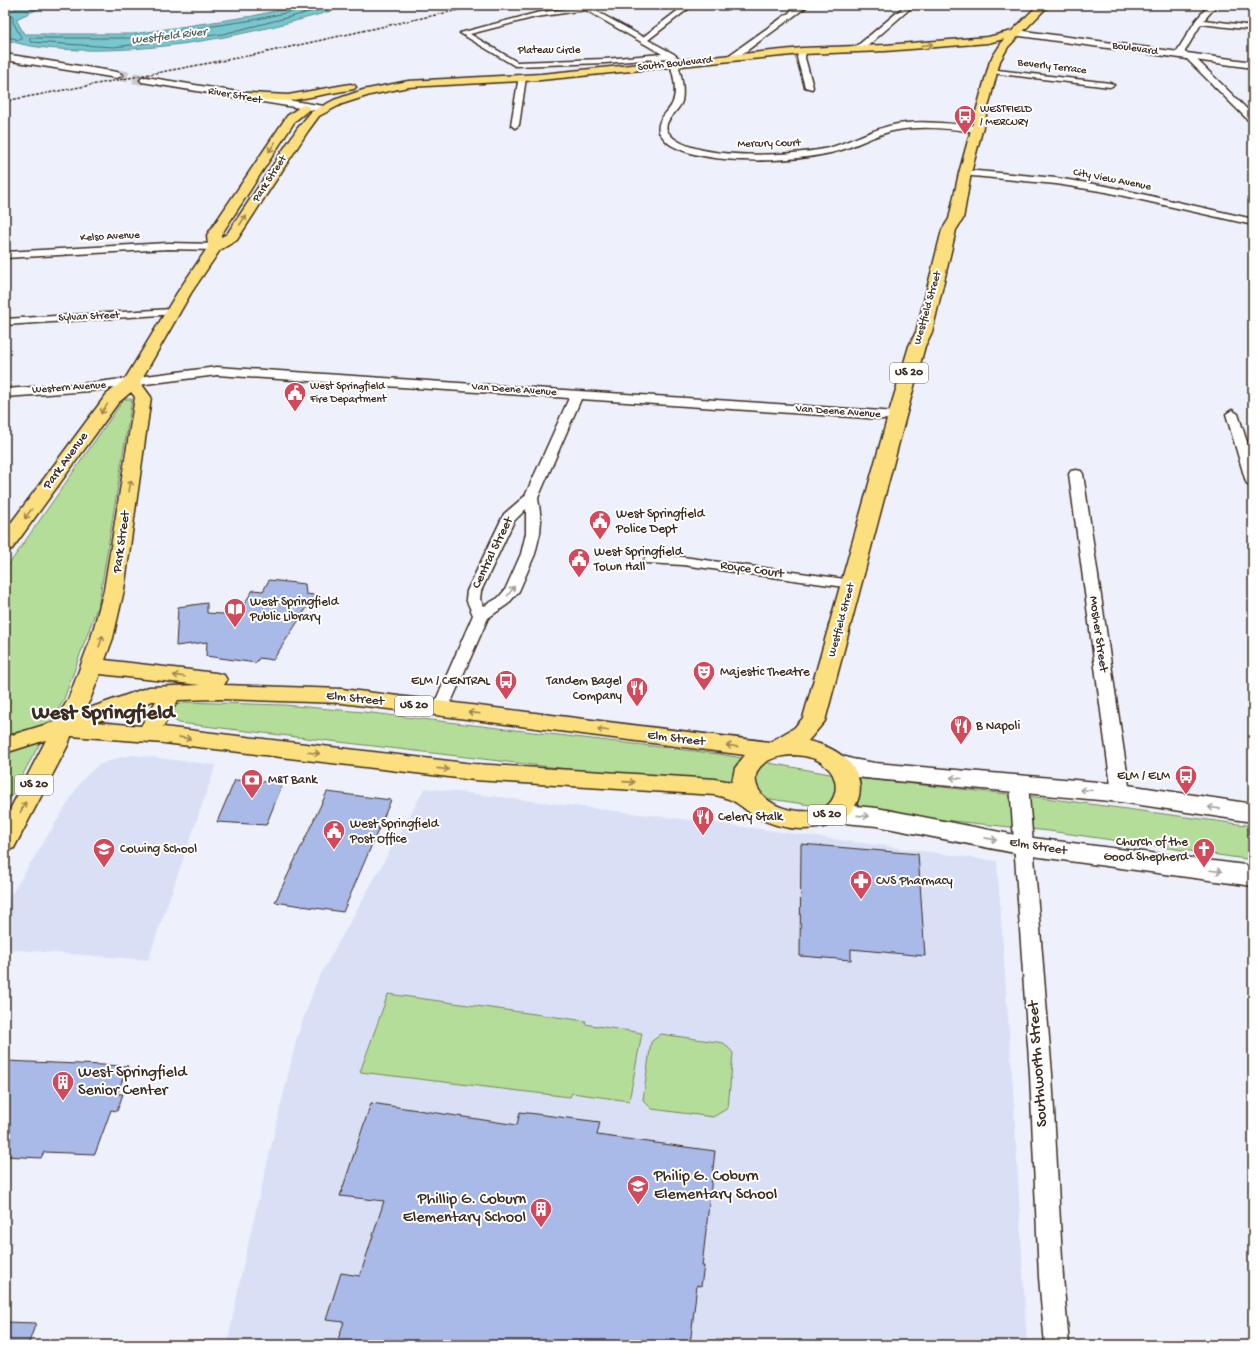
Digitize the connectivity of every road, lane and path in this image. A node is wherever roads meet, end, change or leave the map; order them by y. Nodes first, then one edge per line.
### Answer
1 (690, 5) edge
2 (805, 5) edge
3 (910, 5) edge
4 (1044, 5) edge
5 (1213, 5) edge
6 (1199, 22) junction
7 (1253, 28) edge
8 (1017, 33) junction
9 (643, 40) junction
10 (962, 42) junction
11 (860, 48) junction
12 (802, 51) junction
13 (998, 54) junction
14 (671, 56) junction
15 (1184, 56) junction
16 (5, 58) edge
17 (731, 58) junction
18 (680, 63) junction
19 (1253, 65) edge
20 (992, 71) junction
21 (117, 76) tunnel mouth
22 (522, 78) junction
23 (490, 79) junction
24 (146, 80) tunnel mouth
25 (402, 80) junction
26 (1110, 84) dead end
27 (809, 87) dead end
28 (232, 95) junction
29 (306, 107) junction
30 (324, 109) junction
31 (1253, 120) edge
32 (515, 125) dead end
33 (977, 129) junction
34 (283, 131) junction
35 (965, 173) junction
36 (1253, 222) edge
37 (215, 247) junction
38 (5, 255) edge
39 (172, 312) junction
40 (5, 322) edge
41 (132, 382) junction
42 (5, 393) edge
43 (577, 394) junction
44 (1232, 414) dead end
45 (897, 416) junction
46 (1076, 474) dead end
47 (1253, 482) edge
48 (531, 498) junction
49 (5, 545) edge
50 (651, 560) dead end
51 (852, 584) junction
52 (481, 615) junction
53 (92, 666) junction
54 (172, 692) junction
55 (342, 696) junction
56 (440, 709) junction
57 (814, 721) junction
58 (62, 727) junction
59 (148, 734) junction
60 (5, 745) edge
61 (774, 749) junction
62 (828, 757) junction
63 (1019, 784) junction
64 (1121, 793) junction
65 (752, 800) junction
66 (1253, 814) edge
67 (824, 816) junction
68 (5, 842) edge
69 (1025, 846) junction
70 (1253, 876) edge
71 (1058, 1345) edge

1 - 9 street
2 - 17 street
3 - 11 street
4 - 8 main road, Westfield Street / US 20
5 - 6 street
6 - 7 street
6 - 15 street
8 - 10 main road, South Boulevard
8 - 11 main road, South Boulevard
8 - 13 main road, Westfield Street / US 20
8 - 15 main road, Boulevard
9 - 14 street
9 - 14 street, Plateau Circle
11 -> 10 main road, South Boulevard
10 - 13 main road
11 - 12 main road, South Boulevard
12 - 17 main road, South Boulevard
12 - 27 street
13 - 20 main road, Westfield Street / US 20
14 - 18 street
15 - 19 main road, Boulevard
15 - 31 street
16 - 21 main road
17 - 18 main road, South Boulevard
18 - 22 main road, South Boulevard
18 - 33 street, Mercury Court
20 - 26 street, Beverly Terrace
20 - 33 main road, Westfield Street / US 20
22 - 23 main road, South Boulevard
22 - 32 street
23 - 25 main road, South Boulevard
23 - 30 main road, South Boulevard
24 - 28 main road, River Street
25 - 28 main road
25 - 29 main road, South Boulevard
28 - 29 main road, River Street
28 - 34 main road
29 - 30 main road, River Street
29 - 34 main road, Park Street
37 -> 30 main road, Park Street
33 - 35 main road, Westfield Street / US 20
34 -> 37 main road, Park Street
35 - 36 street, City View Avenue
35 - 45 main road, Westfield Street / US 20
37 - 38 street, Kelso Avenue
37 - 39 main road, Park Street
39 - 40 street, Sylvan Street
39 - 41 main road, Park Street
41 - 42 street, Western Avenue
41 - 43 street, Van Deene Avenue
41 -> 49 main road, Park Avenue
53 -> 41 main road, Park Street
43 - 45 street, Van Deene Avenue
43 - 48 street, Central Street
44 - 47 street
45 - 51 main road, Westfield Street / US 20
46 - 64 street, Mosher Street
52 -> 48 street, Central Street
48 - 52 street, Central Street
50 - 51 street, Royce Court
51 - 57 main road, Westfield Street / US 20
52 - 56 street
55 -> 53 main road
53 - 58 main road, Park Street
54 - 55 main road, Elm Street / US 20
54 - 58 main road, Elm Street / US 20
54 - 59 main road
55 - 56 main road, Elm Street / US 20
61 -> 56 main road, Elm Street / US 20
57 - 61 main road, Westfield Street / US 20
57 - 62 main road, US 20
58 - 59 main road, Elm Street / US 20
58 - 60 main road, Elm Street / US 20
68 -> 58 main road, Park Street / US 20
59 -> 65 main road, Elm Street / US 20
61 - 62 main road
61 - 65 main road
63 -> 62 main road
62 - 67 main road, US 20
64 -> 63 main road
63 - 69 street, Southworth Street
66 -> 64 main road
65 - 67 main road, US 20
67 -> 69 main road, Elm Street
69 -> 70 main road, Elm Street
69 - 71 street, Southworth Street

